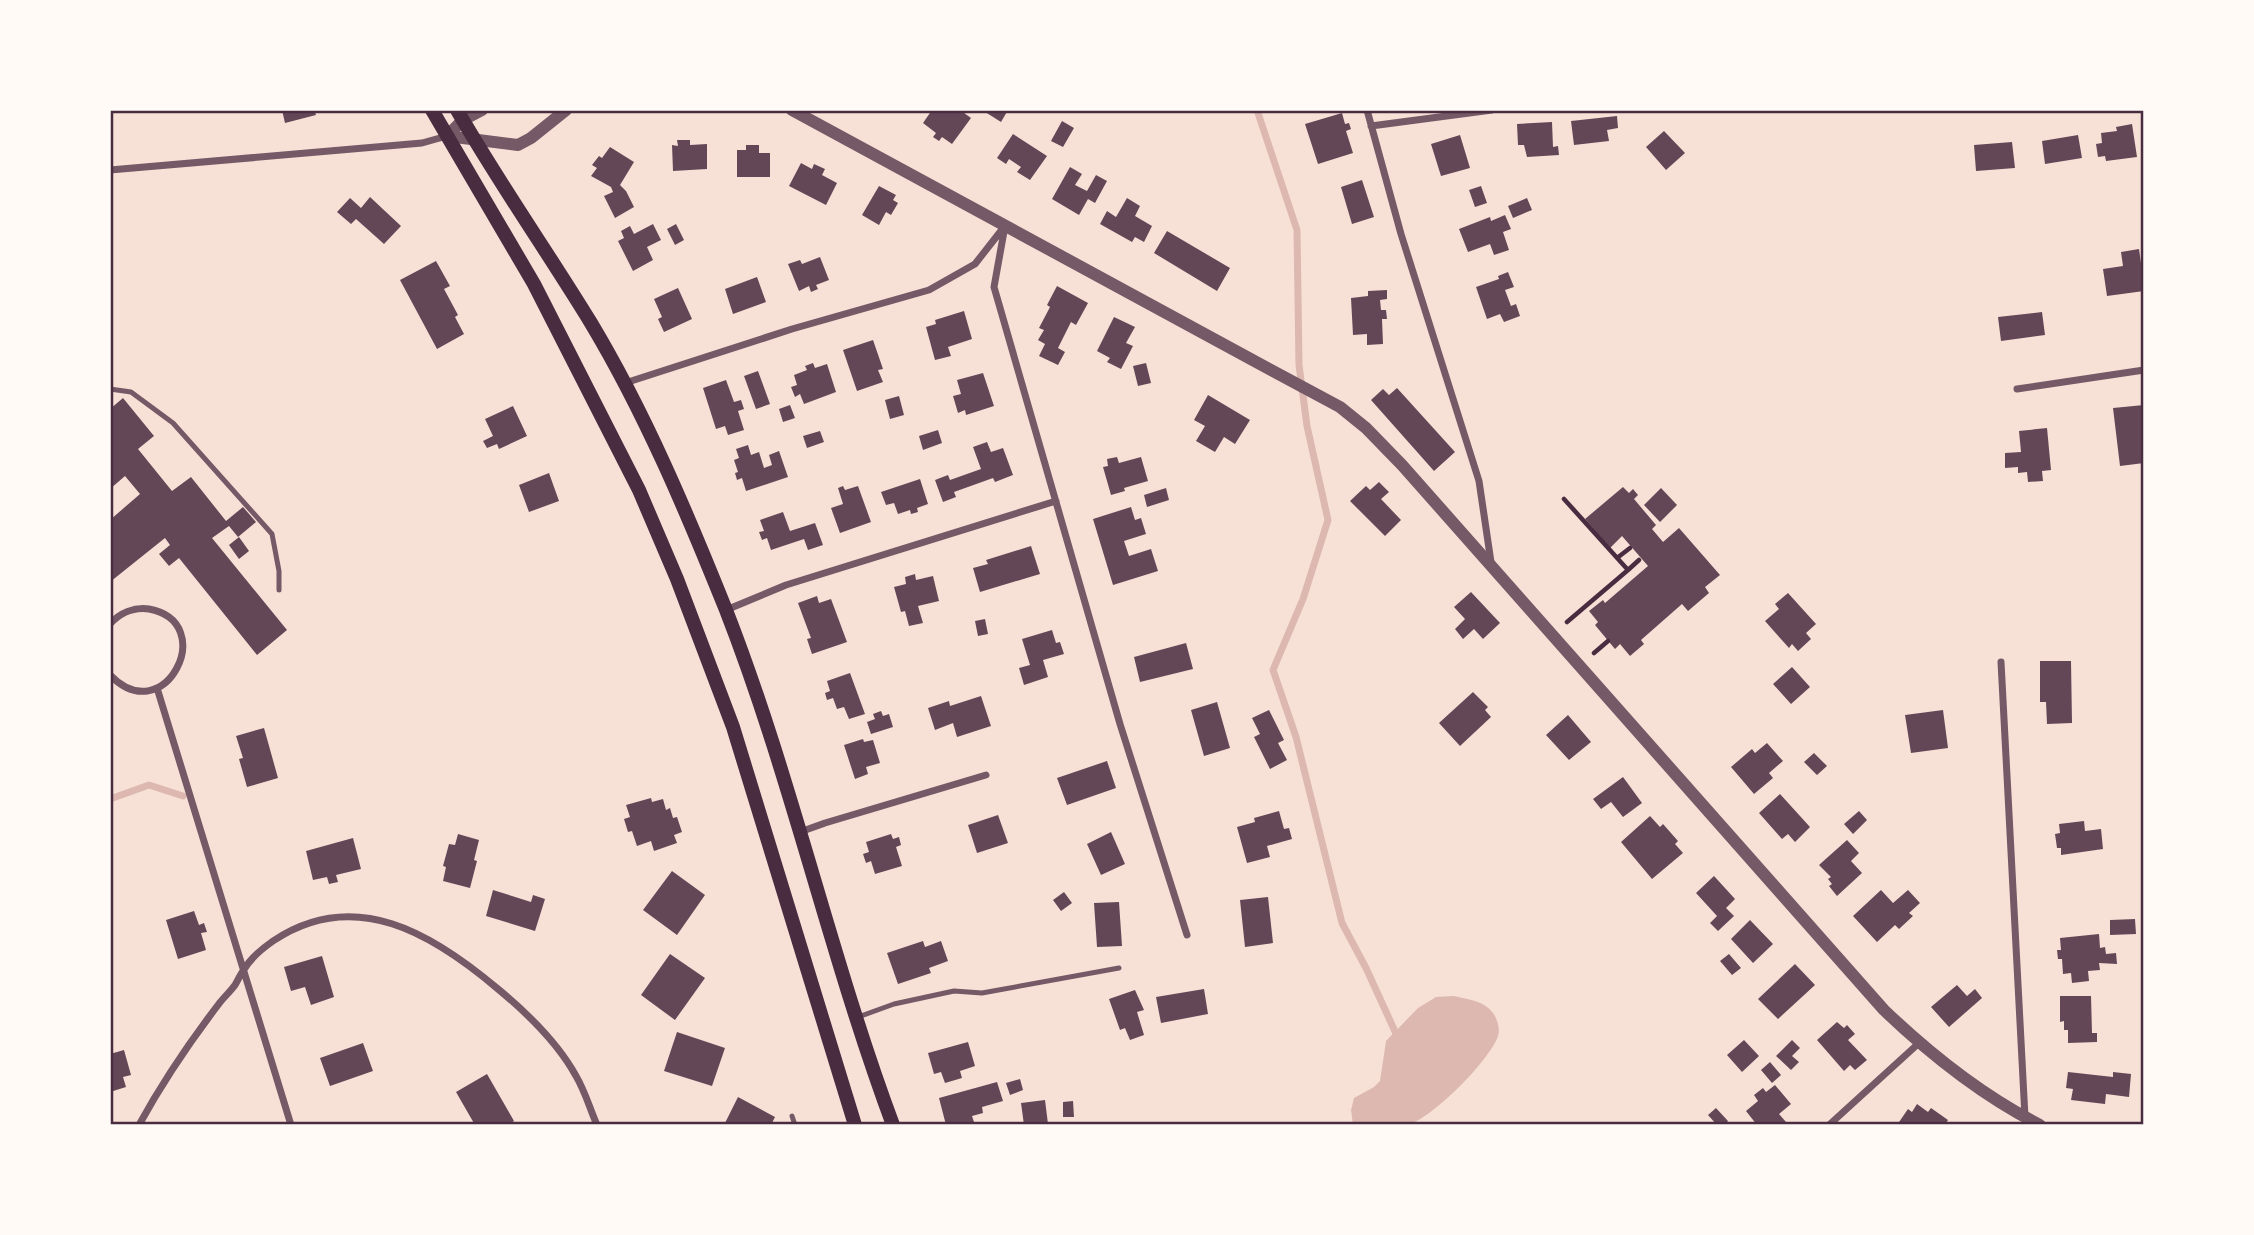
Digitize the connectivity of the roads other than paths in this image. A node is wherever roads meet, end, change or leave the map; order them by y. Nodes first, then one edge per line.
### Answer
1 (432, 110) edge
2 (482, 110) edge
3 (566, 110) edge
4 (792, 110) edge
5 (1367, 110) edge
6 (1493, 110) edge
7 (460, 115) edge
8 (1371, 126) junction
9 (447, 136) junction
10 (475, 140) junction
11 (110, 170) edge
12 (1005, 225) junction
13 (2144, 370) edge
14 (624, 383) junction
15 (110, 389) edge
16 (2017, 389) dead end
17 (1056, 501) junction
18 (1492, 566) junction
19 (279, 590) dead end
20 (726, 610) junction
21 (110, 624) edge
22 (2001, 662) dead end
23 (110, 675) edge
24 (157, 688) junction
25 (986, 775) dead end
26 (800, 832) junction
27 (1186, 935) dead end
28 (244, 968) junction
29 (1118, 968) dead end
30 (855, 1018) junction
31 (1919, 1042) junction
32 (792, 1116) dead end
33 (2025, 1117) junction
34 (139, 1125) edge
35 (290, 1125) edge
36 (597, 1125) edge
37 (795, 1125) edge
38 (855, 1125) edge
39 (893, 1125) edge
40 (1829, 1125) edge
41 (2040, 1125) edge

1 - 9 main road
2 - 7 street
3 - 10 street
4 - 12 street
5 - 8 street
6 - 8 street
7 - 9 street
7 - 10 main road
8 - 18 street
9 - 10 street
9 - 11 street
9 - 38 main road
10 - 14 main road
12 - 14 street
12 - 17 street
12 - 18 street
13 - 16 street
14 - 20 main road
15 - 19 lane
17 - 20 street
17 - 27 street
18 - 31 street
20 - 26 main road
21 - 24 street
22 - 33 street
23 - 24 street
24 - 28 street
25 - 26 street
26 - 30 main road
28 - 34 street
28 - 35 street
28 - 36 street
29 - 30 lane
30 - 39 main road
31 - 33 street
31 - 40 street
32 - 37 lane
33 - 41 street

